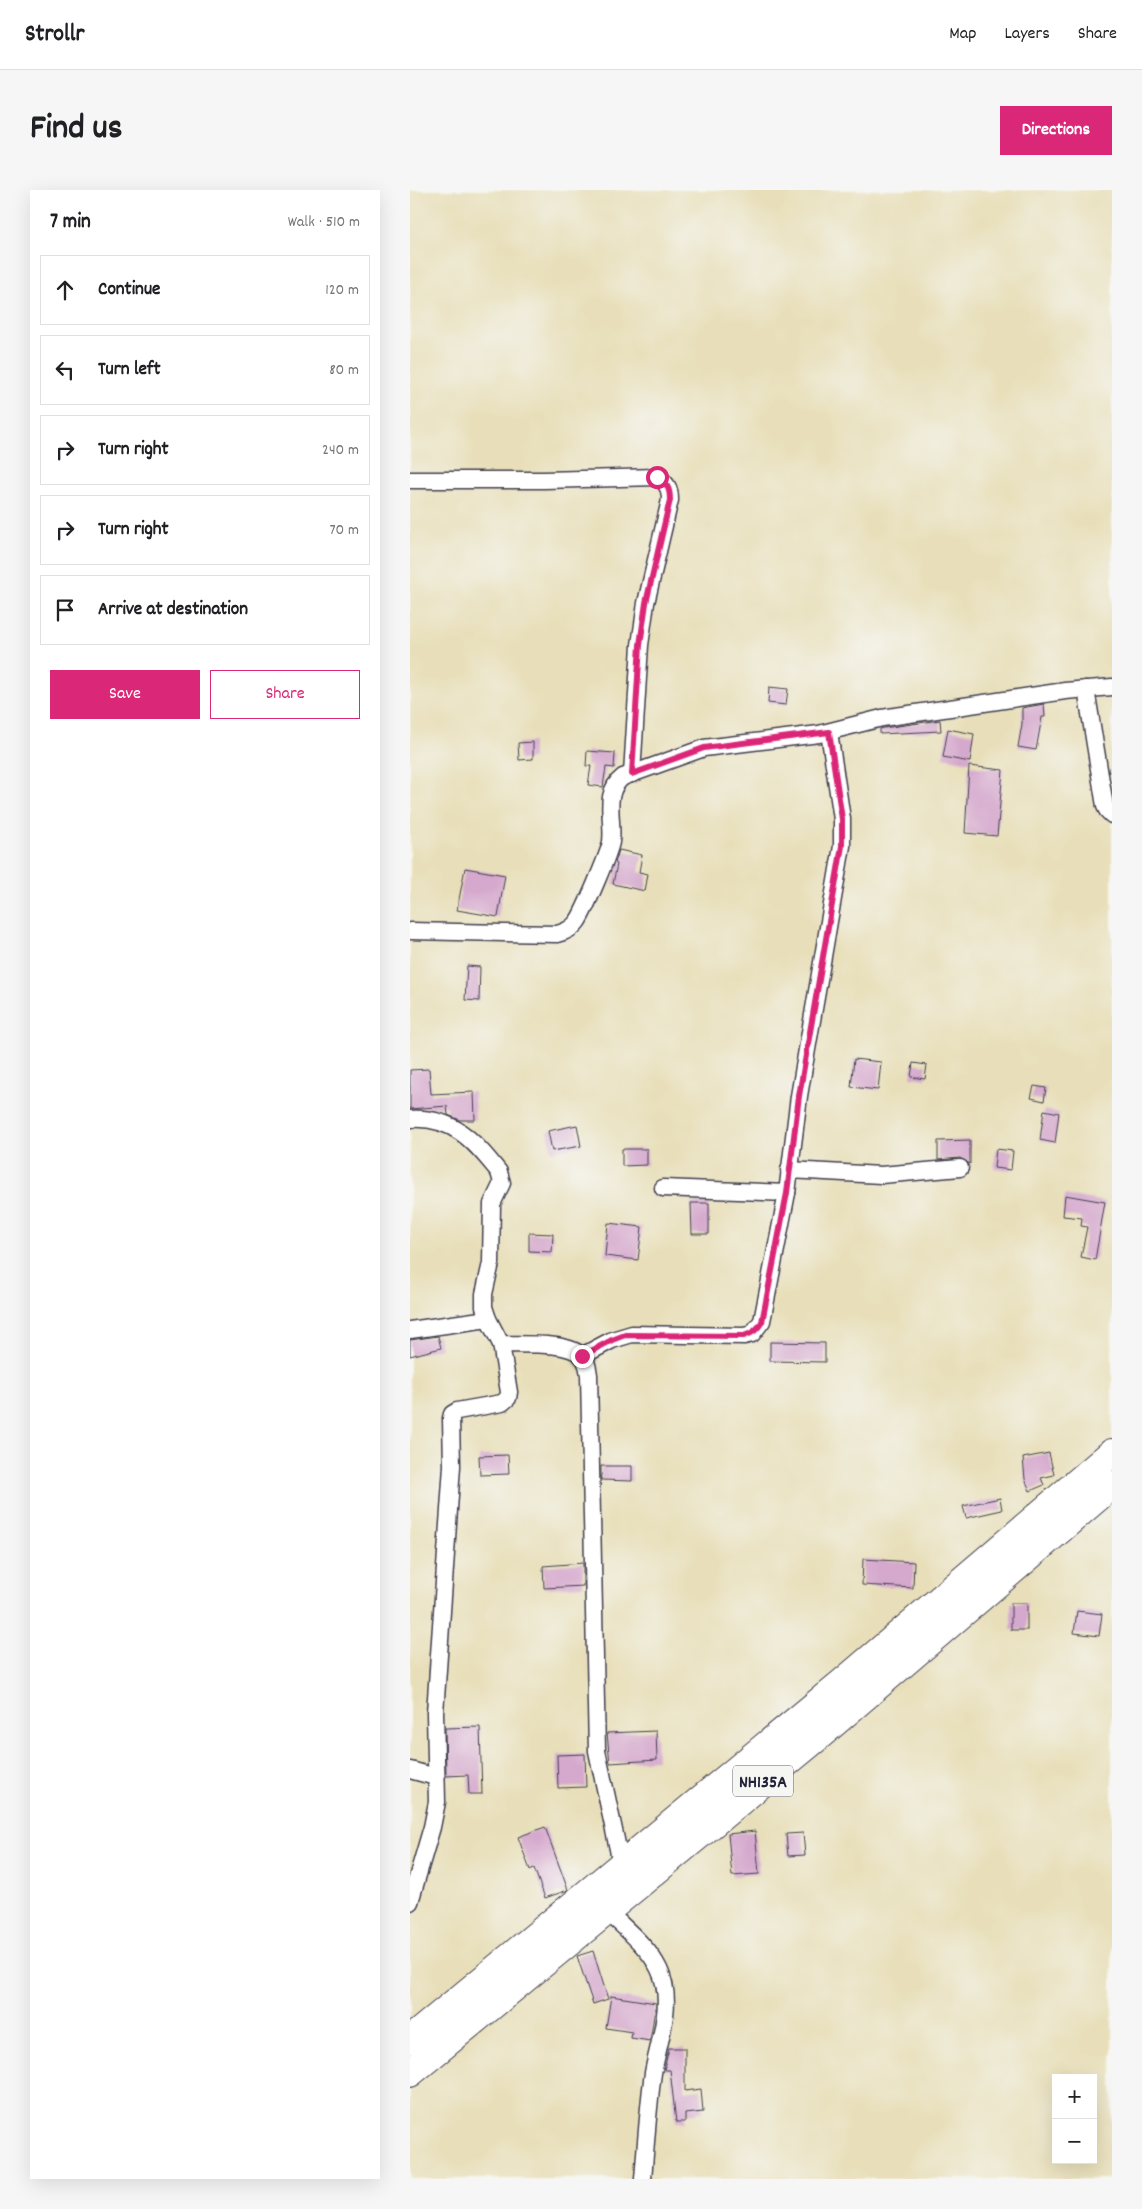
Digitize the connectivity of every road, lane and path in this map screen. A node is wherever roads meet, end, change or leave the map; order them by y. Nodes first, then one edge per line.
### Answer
1 (410, 480) edge
2 (1112, 687) edge
3 (1086, 689) junction
4 (829, 732) junction
5 (632, 774) junction
6 (1112, 815) edge
7 (410, 931) edge
8 (410, 1119) edge
9 (960, 1168) dead end
10 (789, 1170) junction
11 (663, 1188) dead end
12 (787, 1193) junction
13 (488, 1319) junction
14 (410, 1330) edge
15 (501, 1344) junction
16 (582, 1356) junction
17 (1112, 1453) edge
18 (1112, 1485) edge
19 (410, 1770) edge
20 (436, 1777) junction
21 (621, 1864) junction
22 (410, 1902) edge
23 (606, 1910) junction
24 (410, 2040) edge
25 (410, 2073) edge
26 (643, 2179) edge

1 - 5 street
2 - 3 street
3 - 4 street
3 - 6 street
4 - 5 street
4 - 10 street
5 - 7 street
8 - 13 street
9 - 10 street
10 - 12 street
11 - 12 street
12 - 16 street
13 - 14 street
13 - 15 street
15 - 16 street
15 - 20 street
16 - 21 street
17 - 21 highway, NH135A
18 - 23 highway, NH135A
19 - 20 street
20 - 22 street
21 - 24 highway, NH135A
23 - 25 highway, NH135A
23 - 26 street

